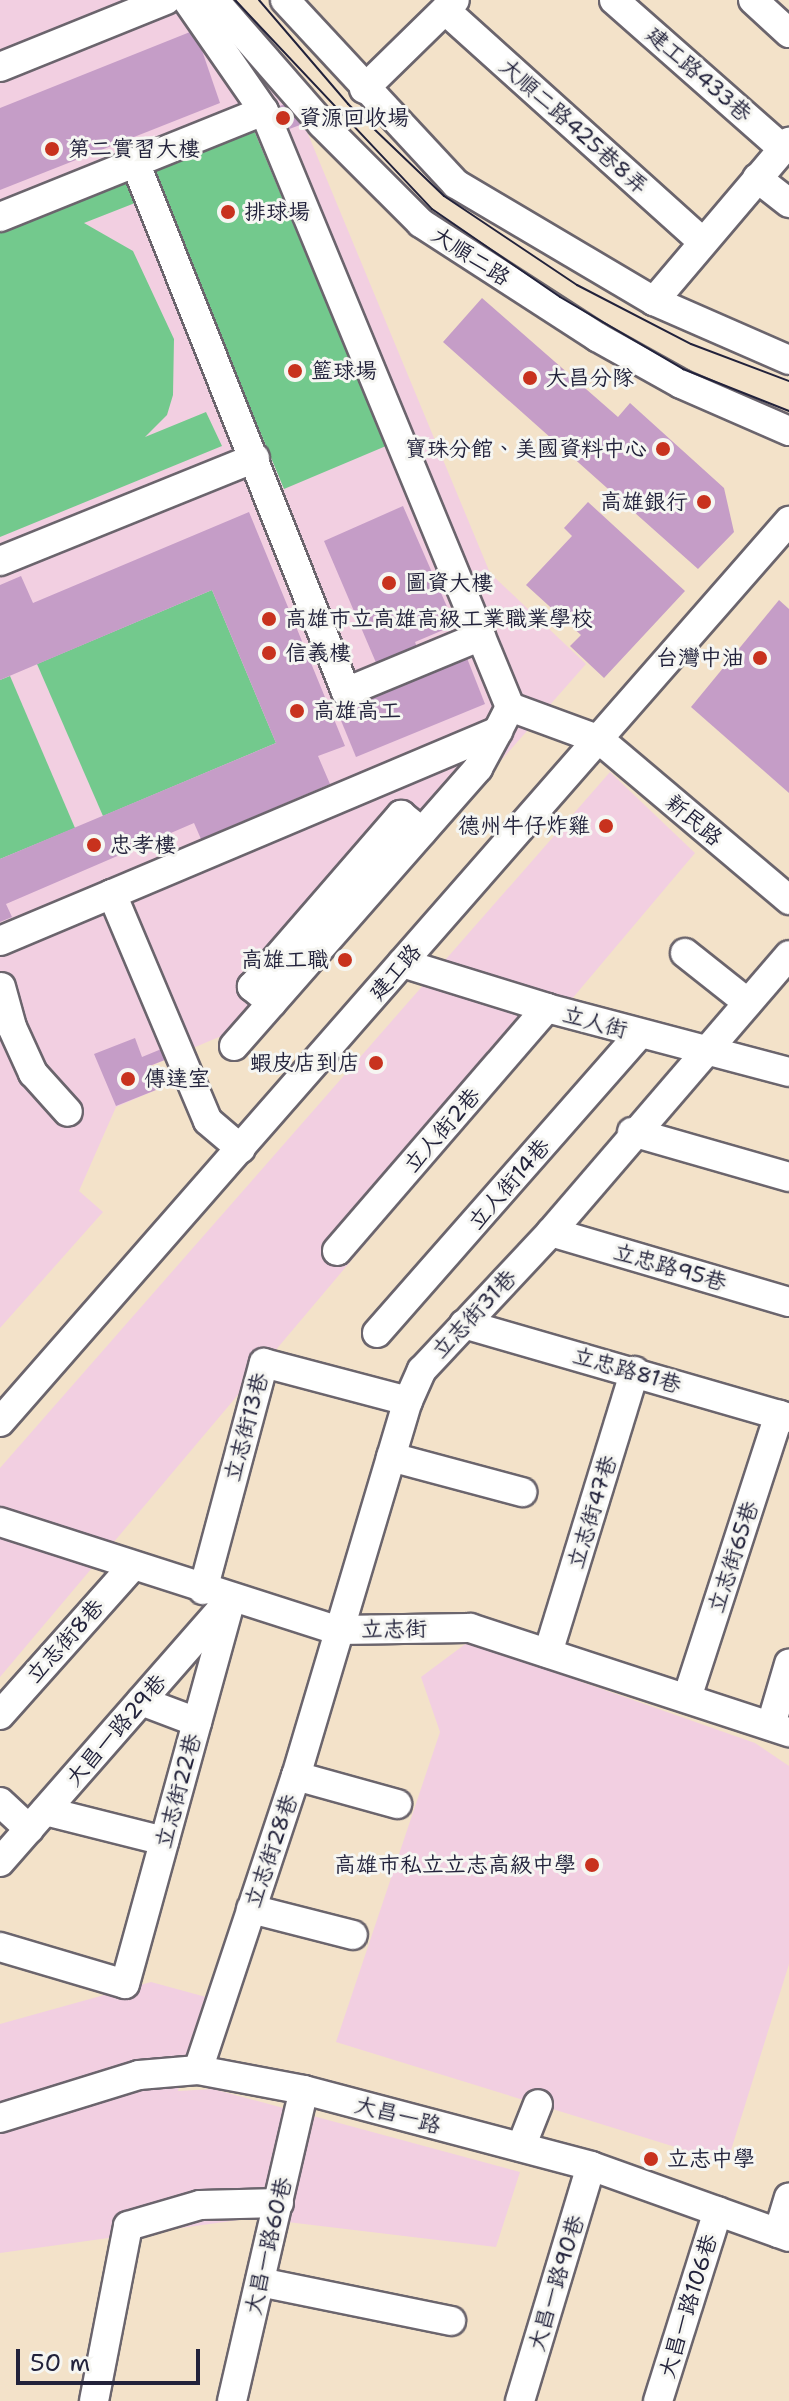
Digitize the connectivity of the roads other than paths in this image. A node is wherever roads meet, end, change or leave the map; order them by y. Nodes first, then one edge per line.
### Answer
1 (166, 0) edge
2 (187, 0) edge
3 (214, 0) edge
4 (285, 0) edge
5 (614, 0) edge
6 (753, 0) edge
7 (450, 5) edge
8 (789, 33) edge
9 (0, 67) edge
10 (364, 89) junction
11 (264, 111) junction
12 (786, 145) edge
13 (135, 162) junction
14 (757, 178) junction
15 (789, 203) edge
16 (0, 217) edge
17 (703, 242) junction
18 (654, 301) junction
19 (789, 360) edge
20 (789, 431) edge
21 (255, 458) junction
22 (789, 521) edge
23 (0, 561) edge
24 (481, 636) junction
25 (504, 719) junction
26 (600, 740) junction
27 (112, 894) junction
28 (789, 900) edge
29 (5, 939) edge
30 (685, 953) dead end
31 (789, 955) edge
32 (402, 963) junction
33 (0, 987) edge
34 (748, 1003) junction
35 (547, 1008) junction
36 (640, 1034) junction
37 (234, 1046) dead end
38 (706, 1053) junction
39 (789, 1072) edge
40 (68, 1112) dead end
41 (632, 1132) junction
42 (241, 1149) junction
43 (789, 1177) edge
44 (551, 1232) junction
45 (337, 1251) dead end
46 (789, 1302) edge
47 (464, 1324) junction
48 (377, 1333) dead end
49 (635, 1371) junction
50 (408, 1401) junction
51 (784, 1417) edge
52 (0, 1422) edge
53 (391, 1457) junction
54 (522, 1492) dead end
55 (0, 1522) edge
56 (131, 1568) junction
57 (203, 1590) junction
58 (231, 1599) junction
59 (337, 1630) junction
60 (548, 1653) junction
61 (789, 1664) edge
62 (687, 1698) junction
63 (141, 1701) junction
64 (0, 1715) edge
65 (197, 1722) junction
66 (780, 1729) edge
67 (296, 1776) junction
68 (0, 1802) edge
69 (397, 1804) dead end
70 (37, 1820) junction
71 (164, 1841) junction
72 (0, 1862) edge
73 (251, 1909) junction
74 (353, 1935) dead end
75 (0, 1947) edge
76 (198, 2070) junction
77 (304, 2090) junction
78 (538, 2104) dead end
79 (0, 2118) edge
80 (521, 2147) junction
81 (591, 2166) junction
82 (789, 2198) edge
83 (279, 2203) junction
84 (718, 2211) junction
85 (783, 2235) edge
86 (260, 2282) junction
87 (451, 2321) dead end
88 (94, 2401) edge
89 (232, 2401) edge
90 (520, 2401) edge
91 (658, 2401) edge

1 - 9 street
2 - 11 street
3 - 20 street, 大順二路
4 - 10 street
5 - 12 street, 建工路433巷
6 - 8 street
7 - 10 street
7 - 17 street, 大順二路425巷8弄
10 - 18 street
11 - 13 street
11 - 24 street
12 - 14 street
13 - 16 street
13 - 21 street
14 - 15 street
14 - 17 street
17 - 18 street
18 - 19 street
21 - 23 street
21 - 24 street
22 - 26 street, 建工路
24 - 25 street
25 - 26 street
25 - 27 street
25 - 37 street
26 - 28 street, 新民路
26 - 32 street, 建工路
27 - 29 street
27 - 42 street
29 - 33 street
30 - 34 street
31 - 34 street, 立志街31巷
32 - 35 street, 立人街
32 - 42 street, 建工路
33 - 40 street
34 - 38 street, 立志街31巷
35 - 36 street, 立人街
35 - 45 street, 立人街2巷
36 - 38 street, 立人街
36 - 48 street, 立人街14巷
38 - 39 street, 立人街
38 - 41 street, 立志街31巷
41 - 43 street
41 - 44 street, 立志街31巷
42 - 52 street, 建工路
44 - 46 street, 立忠路95巷
44 - 47 street, 立志街31巷
47 - 49 street, 立忠路81巷
47 - 50 street, 立志街31巷
49 - 51 street, 立忠路81巷
49 - 60 street, 立志街47巷
50 - 53 street, 立志街31巷
50 - 57 street, 立志街13巷
51 - 62 street, 立志街65巷
53 - 54 street
53 - 59 street, 立志街31巷
55 - 56 street, 立志街
56 - 57 street, 立志街
56 - 64 street, 立志街8巷
57 - 58 street, 立志街
58 - 59 street, 立志街
58 - 63 street, 大昌一路29巷
58 - 65 street, 立志街22巷
59 - 60 street, 立志街
59 - 67 street, 立志街28巷
60 - 62 street, 立志街
61 - 66 street
62 - 66 street, 立志街
63 - 65 street
63 - 70 street, 大昌一路29巷
65 - 71 street, 立志街22巷
67 - 69 street
67 - 73 street, 立志街28巷
68 - 70 street
70 - 71 street
70 - 72 street, 大昌一路29巷
71 - 75 street, 立志街22巷
73 - 74 street
73 - 76 street, 立志街28巷
76 - 77 street, 大昌一路
76 - 79 street, 大昌一路
77 - 80 street, 大昌一路
77 - 83 street, 大昌一路60巷
78 - 80 street
80 - 81 street, 大昌一路
81 - 84 street, 大昌一路
81 - 90 street, 大昌一路90巷
82 - 85 street
83 - 86 street, 大昌一路60巷
83 - 88 street
84 - 85 street, 大昌一路
84 - 91 street, 大昌一路106巷
86 - 87 street
86 - 89 street, 大昌一路60巷

